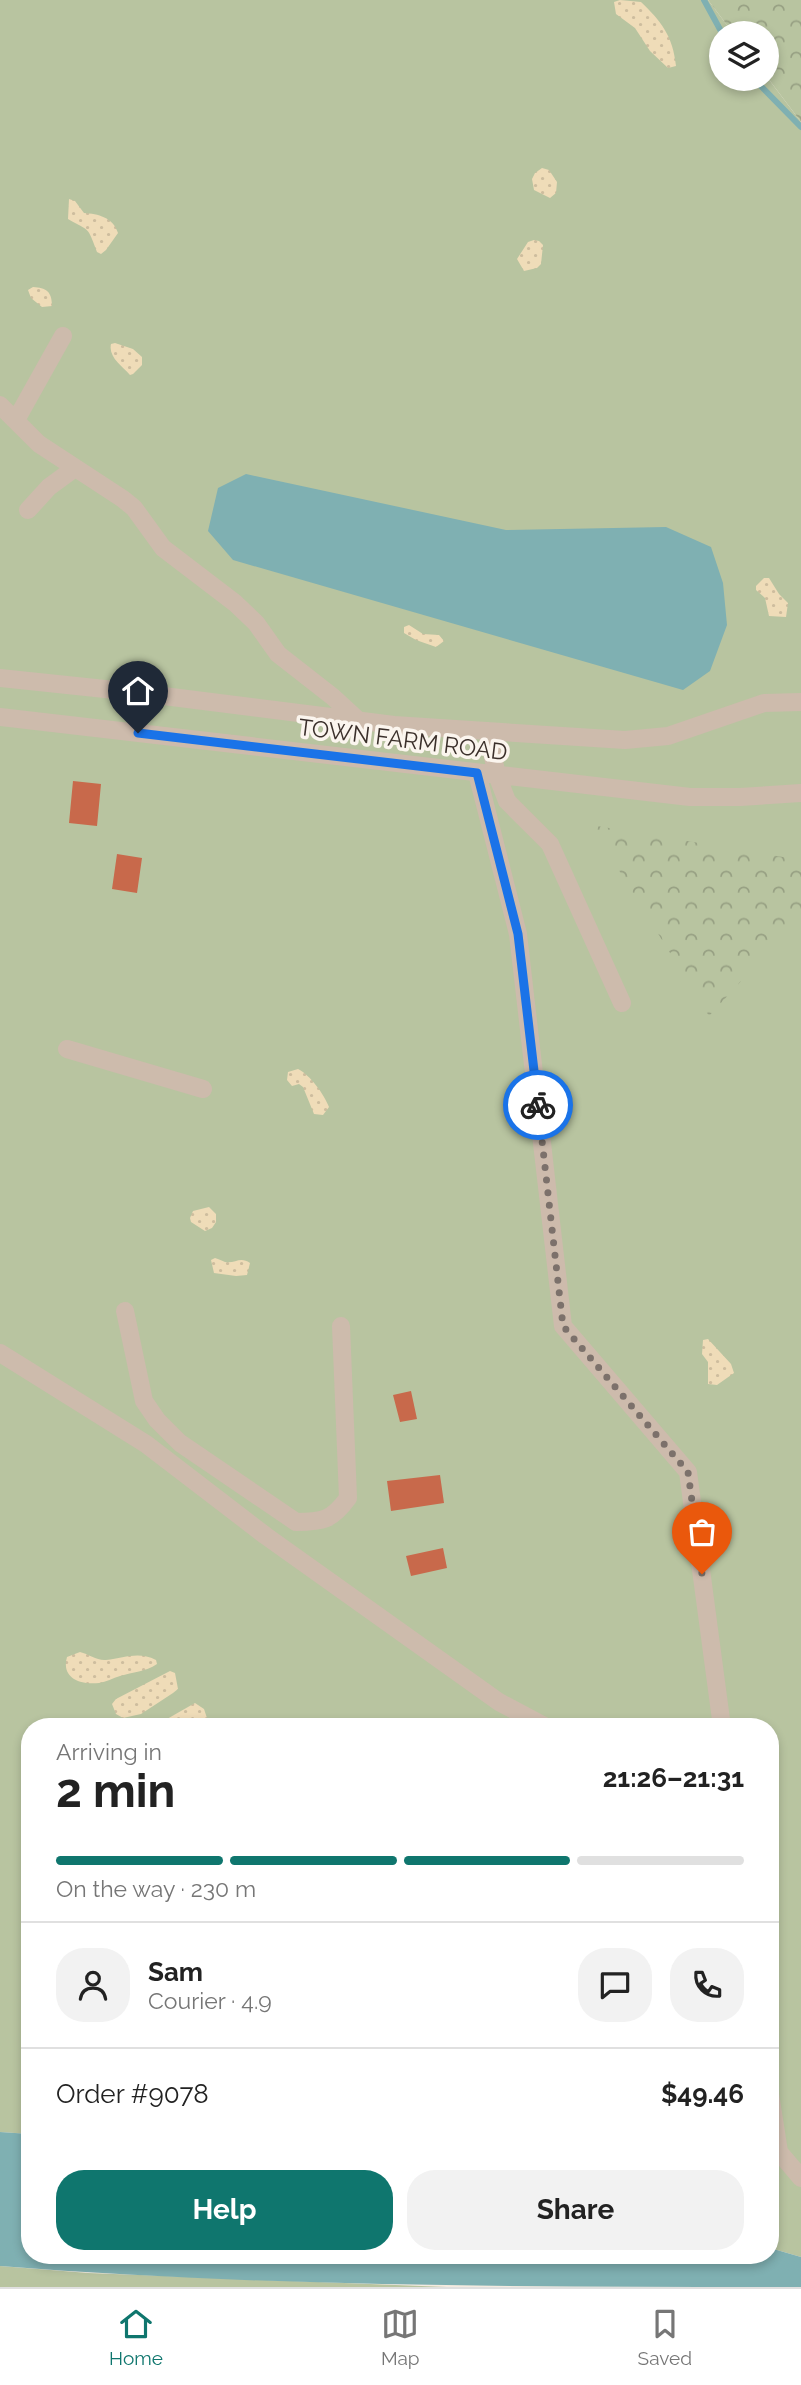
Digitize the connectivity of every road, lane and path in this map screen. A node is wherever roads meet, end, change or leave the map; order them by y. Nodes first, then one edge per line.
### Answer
1 (63, 336) dead end
2 (0, 405) edge
3 (16, 421) junction
4 (75, 468) junction
5 (28, 510) dead end
6 (0, 678) edge
7 (801, 702) edge
8 (0, 717) edge
9 (358, 720) junction
10 (487, 731) junction
11 (477, 773) junction
12 (497, 775) junction
13 (801, 793) edge
14 (622, 1003) dead end
15 (67, 1049) dead end
16 (203, 1089) dead end
17 (125, 1311) dead end
18 (341, 1326) dead end
19 (0, 1353) edge
20 (530, 1718) edge
21 (721, 1718) edge
22 (779, 2158) edge
23 (801, 2178) edge

1 - 3 street
2 - 3 street
3 - 4 street
4 - 5 street
4 - 9 street
6 - 9 street
7 - 10 street
8 - 11 street, TOWN FARM ROAD
9 - 10 street
10 - 12 street
11 - 12 street, TOWN FARM ROAD
11 - 21 street
12 - 13 street, TOWN FARM ROAD
12 - 14 street
15 - 16 street
17 - 18 street
19 - 20 street
22 - 23 street

